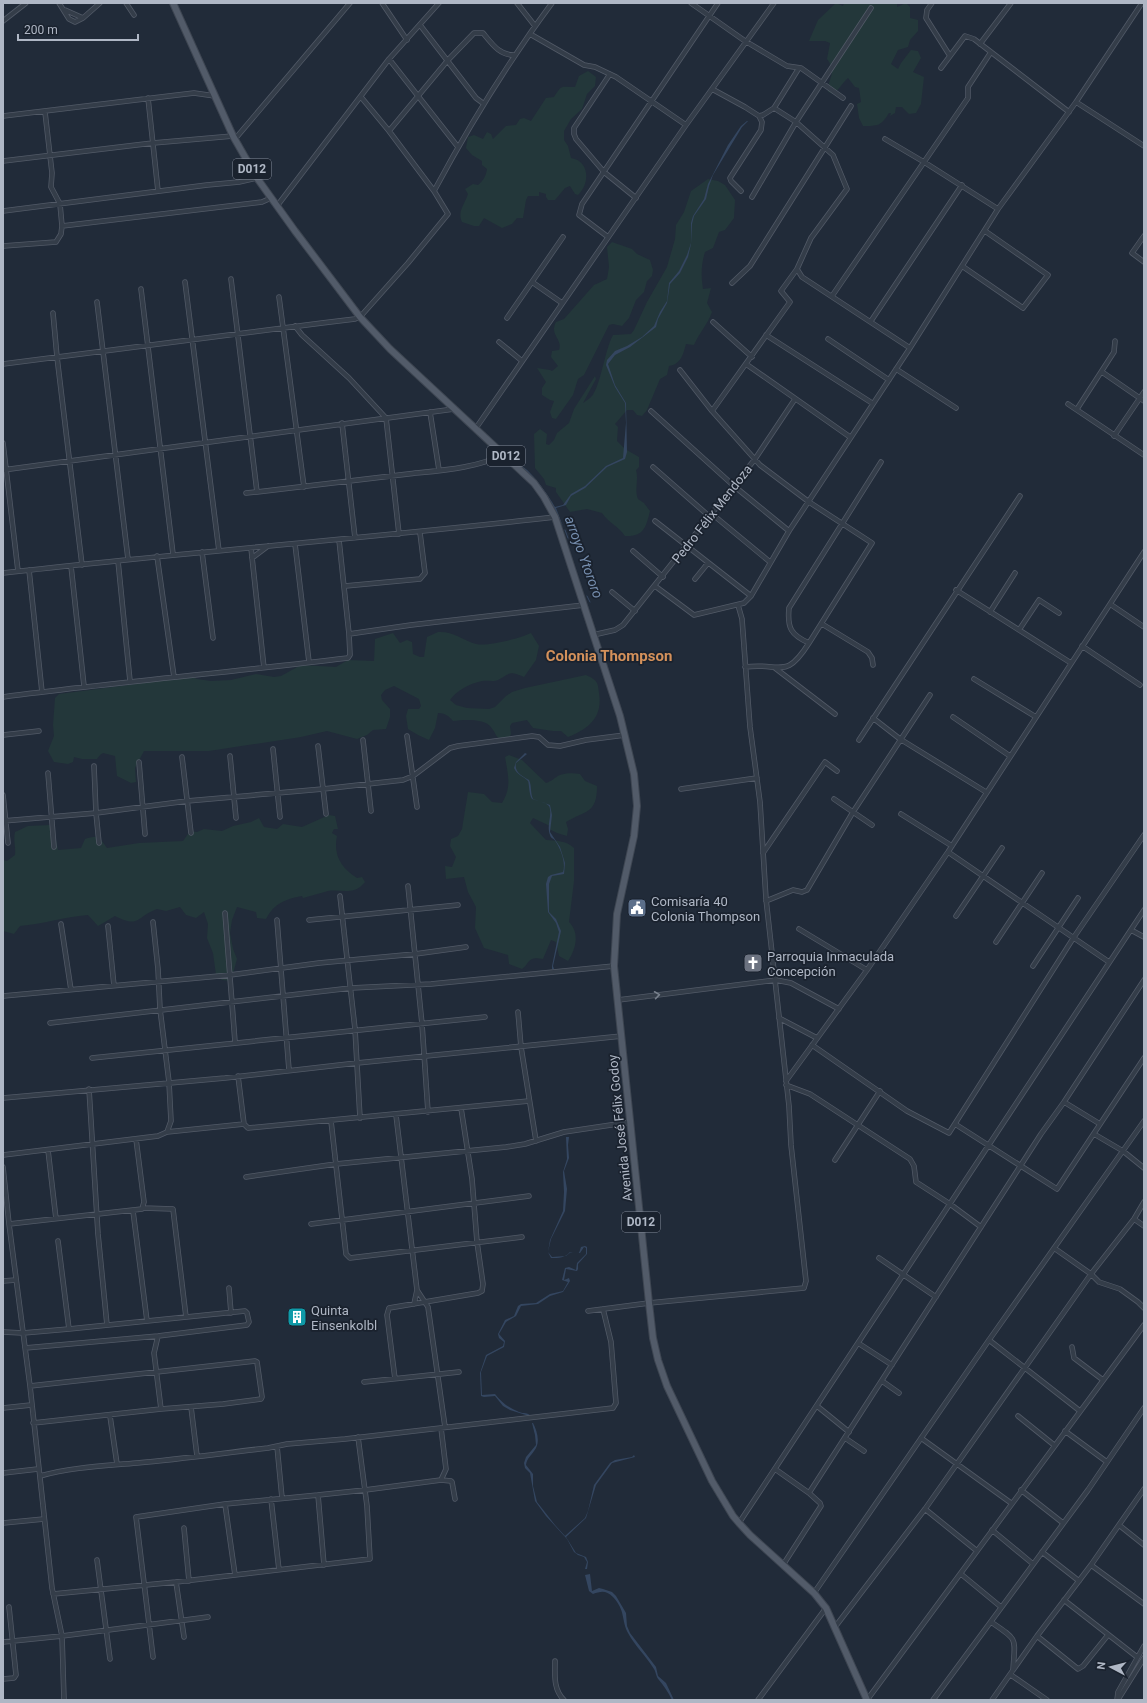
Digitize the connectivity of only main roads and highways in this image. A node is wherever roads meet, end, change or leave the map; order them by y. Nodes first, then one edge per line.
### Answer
1 (173, 3) edge
2 (867, 1700) edge

1 - 2 main road, Avenida José Félix Godoy / D012

